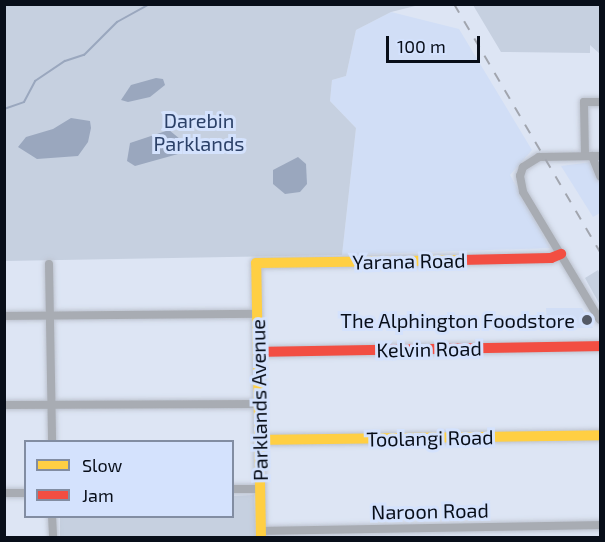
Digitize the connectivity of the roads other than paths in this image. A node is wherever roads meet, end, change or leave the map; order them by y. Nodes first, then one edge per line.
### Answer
1 (600, 102) edge
2 (593, 156) edge
3 (600, 176) edge
4 (561, 254) junction
5 (256, 263) joint
6 (49, 264) dead end
7 (257, 314) junction
8 (4, 316) edge
9 (51, 316) junction
10 (600, 320) edge
11 (600, 346) edge
12 (258, 352) junction
13 (259, 404) junction
14 (4, 405) edge
15 (52, 405) junction
16 (600, 435) edge
17 (52, 440) edge
18 (259, 440) junction
19 (234, 489) edge
20 (260, 489) junction
21 (4, 493) edge
22 (24, 493) edge
23 (52, 518) edge
24 (600, 525) edge
25 (261, 534) edge
26 (52, 537) edge

1 - 2 street
2 - 3 street
2 - 4 street
4 - 5 street, Yarana Road
4 - 10 street
5 - 7 street, Parklands Avenue
6 - 9 street
7 - 9 street
7 - 12 street, Parklands Avenue
8 - 9 street
9 - 15 street
11 - 12 street, Kelvin Road
12 - 13 street, Parklands Avenue
13 - 15 street
13 - 18 street, Parklands Avenue
14 - 15 street
15 - 17 street
16 - 18 street, Toolangi Road
18 - 20 street, Parklands Avenue
19 - 20 street
20 - 25 street, Parklands Avenue
21 - 22 street
23 - 26 street
24 - 25 street, Naroon Road

